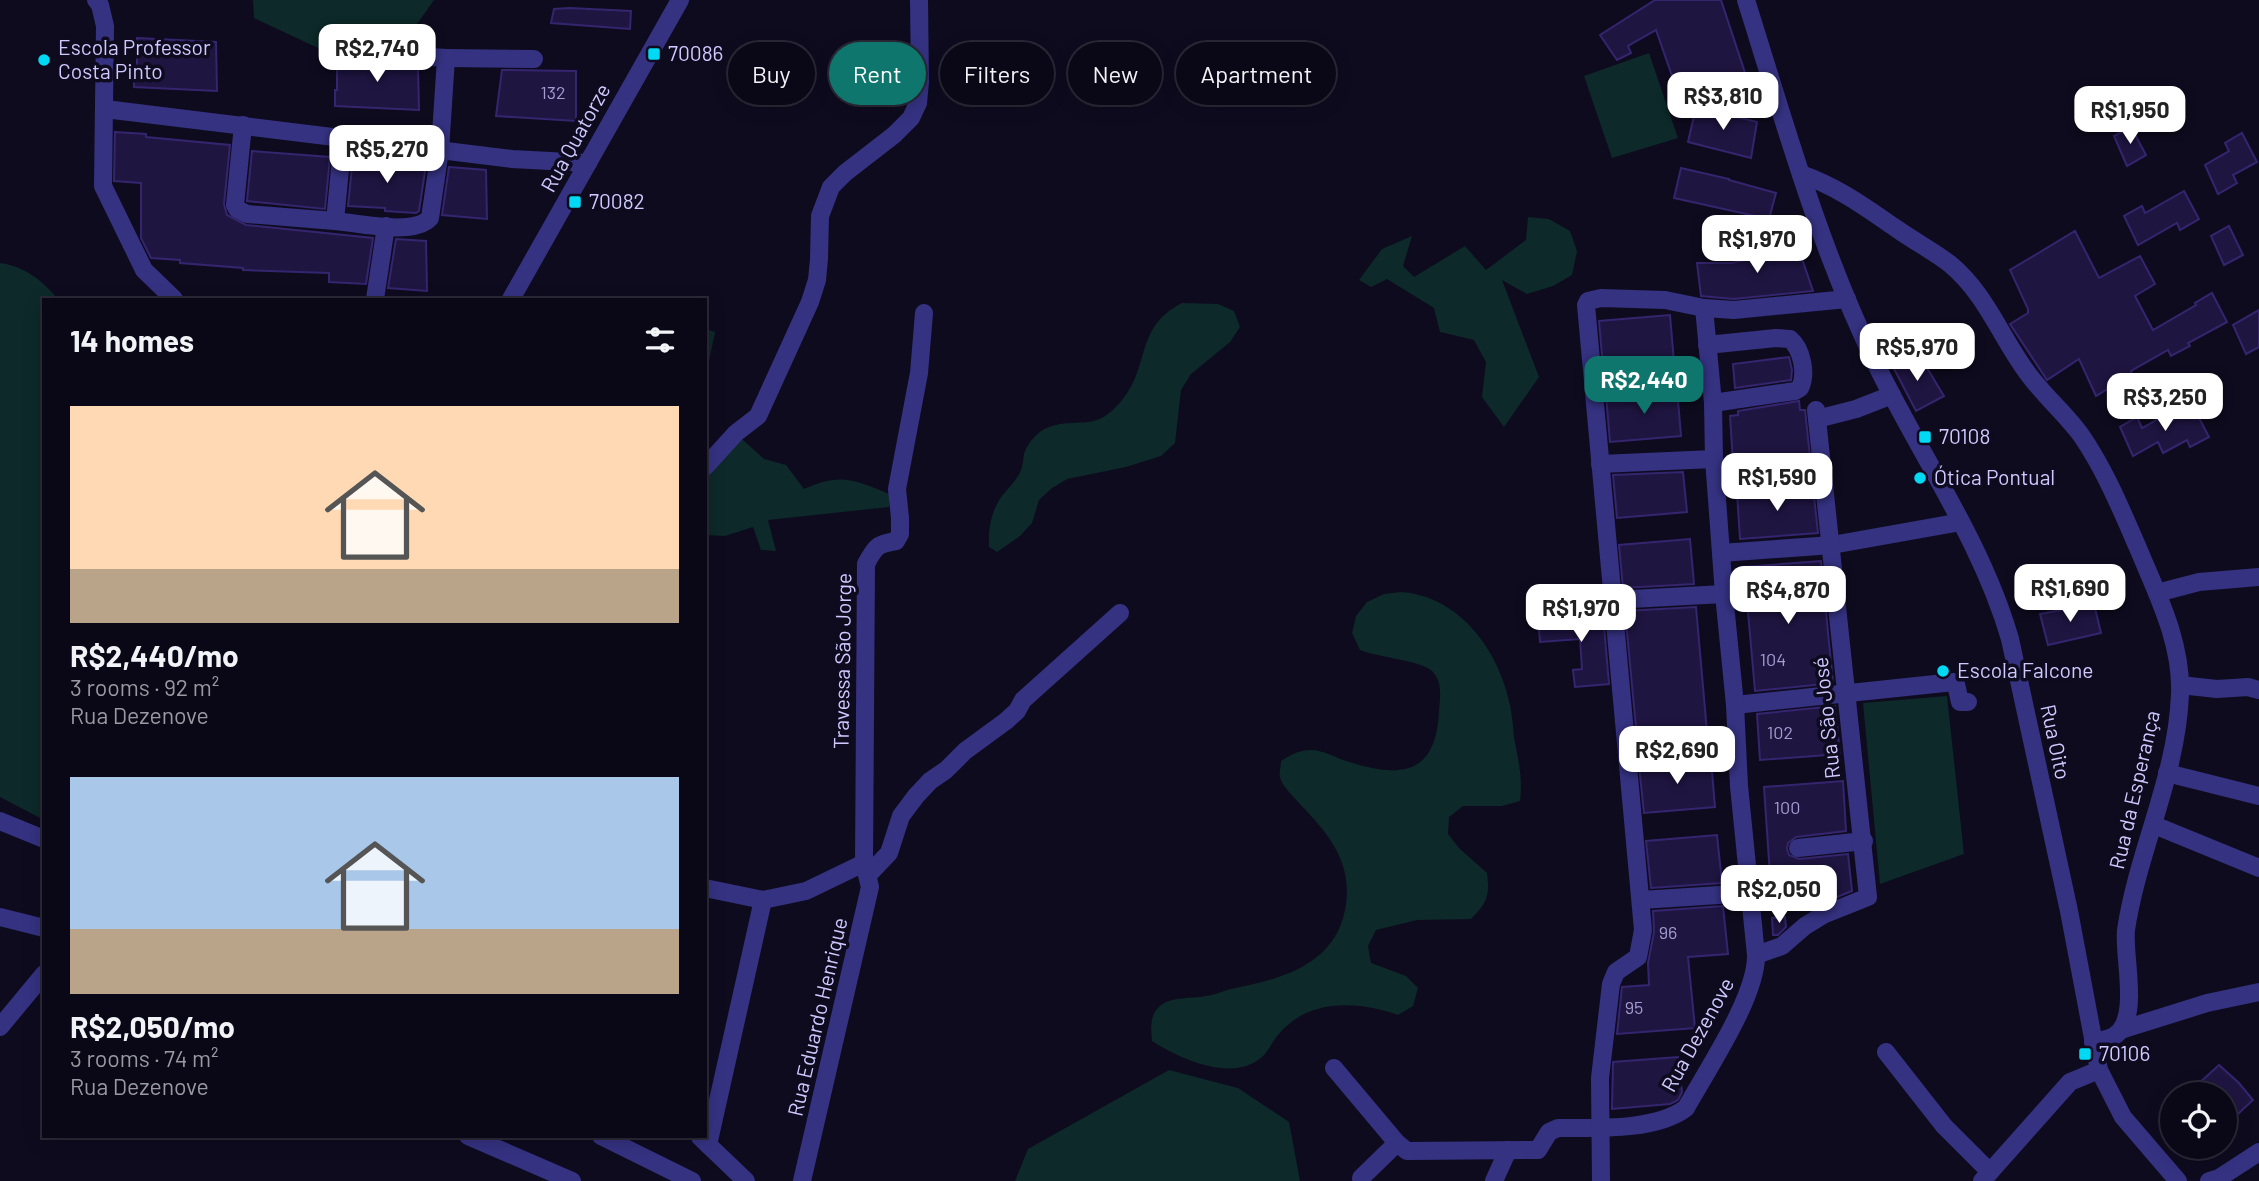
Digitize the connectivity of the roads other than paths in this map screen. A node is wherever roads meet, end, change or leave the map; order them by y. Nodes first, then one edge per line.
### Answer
1 (96, 0) edge
2 (680, 0) edge
3 (919, 0) edge
4 (1746, 0) edge
5 (416, 56) dead end
6 (446, 58) junction
7 (534, 59) dead end
8 (105, 109) junction
9 (243, 125) junction
10 (342, 138) junction
11 (440, 150) junction
12 (588, 163) junction
13 (1801, 174) junction
14 (335, 221) junction
15 (386, 226) junction
16 (173, 298) edge
17 (375, 298) edge
18 (513, 298) edge
19 (1847, 299) junction
20 (1704, 308) junction
21 (924, 313) dead end
22 (1707, 345) junction
23 (1892, 395) junction
24 (1713, 403) junction
25 (1714, 459) junction
26 (1601, 464) junction
27 (707, 465) edge
28 (1961, 522) junction
29 (1832, 545) junction
30 (1721, 553) junction
31 (2259, 577) edge
32 (2157, 593) junction
33 (1724, 594) junction
34 (1612, 600) junction
35 (1120, 613) dead end
36 (2180, 685) junction
37 (2259, 690) edge
38 (1848, 694) junction
39 (1968, 702) dead end
40 (1735, 705) junction
41 (2167, 773) junction
42 (2259, 796) edge
43 (0, 821) edge
44 (2154, 825) junction
45 (42, 838) edge
46 (1864, 841) junction
47 (1798, 848) dead end
48 (2259, 868) edge
49 (866, 869) junction
50 (707, 888) edge
51 (1750, 893) junction
52 (763, 900) junction
53 (1641, 900) junction
54 (0, 917) edge
55 (42, 928) edge
56 (1756, 955) junction
57 (42, 976) edge
58 (2259, 992) edge
59 (0, 1027) edge
60 (2121, 1030) junction
61 (2094, 1042) junction
62 (1886, 1052) dead end
63 (1334, 1068) dead end
64 (2099, 1070) junction
65 (707, 1125) edge
66 (1600, 1128) junction
67 (473, 1138) edge
68 (605, 1138) edge
69 (703, 1141) edge
70 (1397, 1143) junction
71 (1508, 1150) junction
72 (2259, 1152) edge
73 (1986, 1176) edge
74 (1361, 1178) dead end
75 (2217, 1180) edge
76 (572, 1181) edge
77 (692, 1181) edge
78 (746, 1181) edge
79 (802, 1181) edge
80 (1494, 1181) edge
81 (1601, 1181) edge
82 (2178, 1181) edge

1 - 8 street
2 - 12 street, Rua Quatorze
3 - 27 street
4 - 13 street, Rua Oito
5 - 6 street
6 - 7 street
6 - 11 street
8 - 9 street
8 - 16 street
9 - 10 street
9 - 14 street
10 - 11 street
10 - 14 street
11 - 12 street
11 - 15 street
12 - 18 street, Rua Quatorze
13 - 19 street, Rua Oito
13 - 32 street, Rua da Esperança
14 - 15 street
15 - 17 street
19 - 20 street
19 - 23 street, Rua Oito
20 - 22 street, Rua Dezenove
20 - 26 street
21 - 49 street, Travessa São Jorge
22 - 24 street, Rua Dezenove
22 - 24 street
23 - 28 street, Rua Oito
23 - 29 street, Rua São José
24 - 25 street, Rua Dezenove
25 - 26 street
25 - 30 street, Rua Dezenove
26 - 34 street
28 - 29 street
28 - 61 street, Rua Oito
29 - 30 street
29 - 38 street, Rua São José
30 - 33 street, Rua Dezenove
31 - 32 street
32 - 36 street, Rua da Esperança
33 - 34 street
33 - 40 street, Rua Dezenove
34 - 53 street
35 - 49 street
36 - 37 street
36 - 41 street, Rua da Esperança
38 - 39 street
38 - 40 street
38 - 46 street, Rua São José
40 - 51 street, Rua Dezenove
41 - 42 street
41 - 44 street, Rua da Esperança
43 - 45 street
44 - 48 street
44 - 60 street, Rua da Esperança
46 - 47 street
46 - 56 street, Rua São José
49 - 52 street
49 - 79 street, Rua Eduardo Henrique
50 - 52 street
51 - 53 street
51 - 56 street, Rua Dezenove
52 - 65 street
53 - 66 street
54 - 55 street
56 - 66 street, Rua Dezenove
57 - 59 street
58 - 60 street
60 - 61 street
61 - 64 street, Rua Oito
62 - 73 street
63 - 70 street
64 - 73 street
64 - 82 street, Rua Oito
66 - 71 street, Rua Dezenove
66 - 81 street
67 - 76 street
68 - 77 street
69 - 78 street
70 - 71 street, Rua Dezenove
70 - 74 street
71 - 80 street
72 - 75 street

